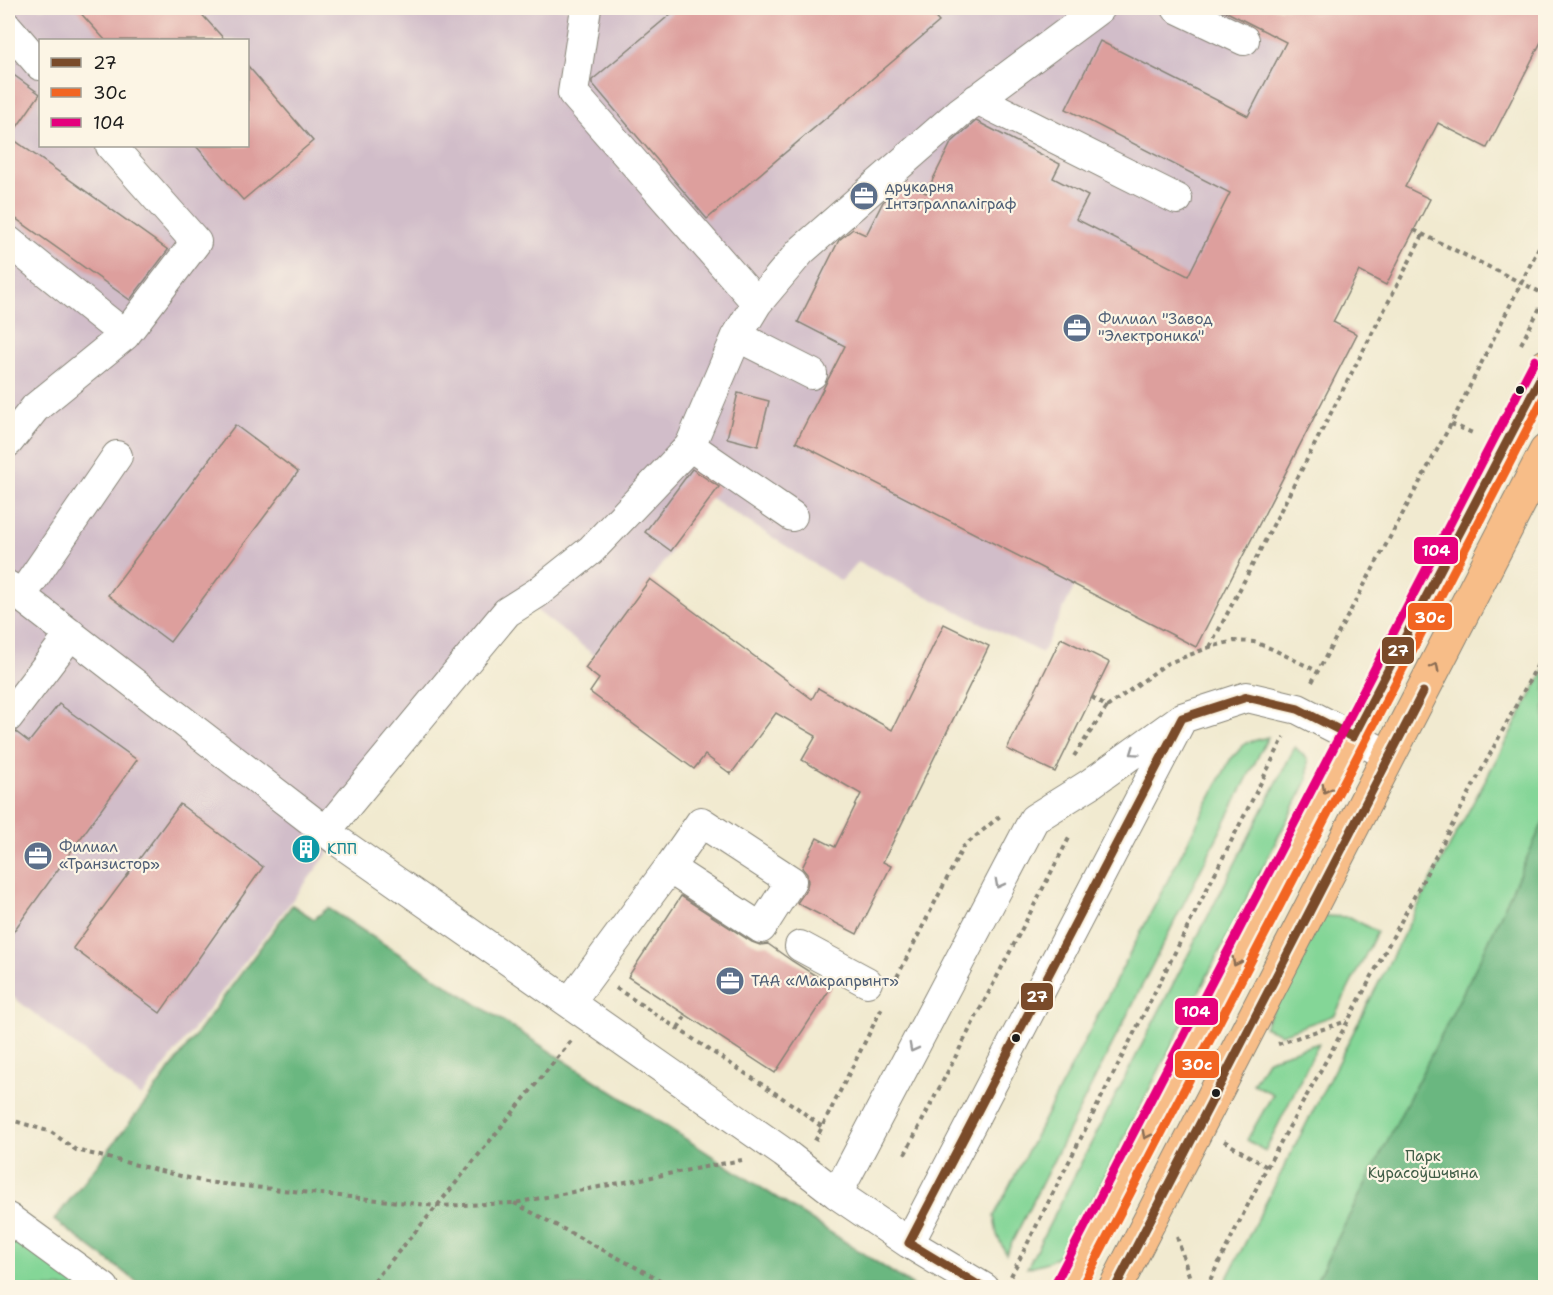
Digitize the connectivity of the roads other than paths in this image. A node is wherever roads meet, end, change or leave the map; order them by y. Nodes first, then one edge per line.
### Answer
1 (586, 8) edge
2 (1100, 8) edge
3 (1177, 8) edge
4 (8, 27) edge
5 (1244, 40) dead end
6 (39, 64) edge
7 (977, 99) junction
8 (112, 147) edge
9 (1177, 199) dead end
10 (8, 241) edge
11 (757, 303) junction
12 (125, 335) junction
13 (737, 336) junction
14 (1545, 366) edge
15 (812, 374) dead end
16 (8, 442) edge
17 (690, 446) junction
18 (1545, 451) edge
19 (117, 456) dead end
20 (792, 516) dead end
21 (14, 591) edge
22 (70, 634) junction
23 (8, 717) edge
24 (1182, 718) junction
25 (1353, 737) junction
26 (1390, 756) junction
27 (325, 832) junction
28 (669, 868) dead end
29 (800, 946) dead end
30 (882, 989) road end
31 (580, 1009) junction
32 (837, 1194) junction
33 (8, 1218) edge
34 (909, 1243) junction
35 (997, 1282) edge
36 (104, 1287) edge
37 (1067, 1287) edge
38 (1115, 1287) edge

1 - 11 street
2 - 7 street
3 - 5 street
4 - 6 street
7 - 9 street
7 - 11 street
8 - 12 street
10 - 12 street
11 - 13 street
12 - 16 street
13 - 15 street
13 - 17 street
14 - 25 main road
17 - 20 street
17 - 27 street
26 -> 18 main road
19 - 21 street
21 - 22 street
22 - 23 street
22 - 27 street
24 - 25 street
24 -> 32 street
24 - 34 street
25 - 26 street
25 -> 37 main road
26 - 38 main road
27 - 31 street
28 - 31 street
29 - 30 street
31 - 32 street
32 - 34 street
33 - 36 street
34 - 35 street

